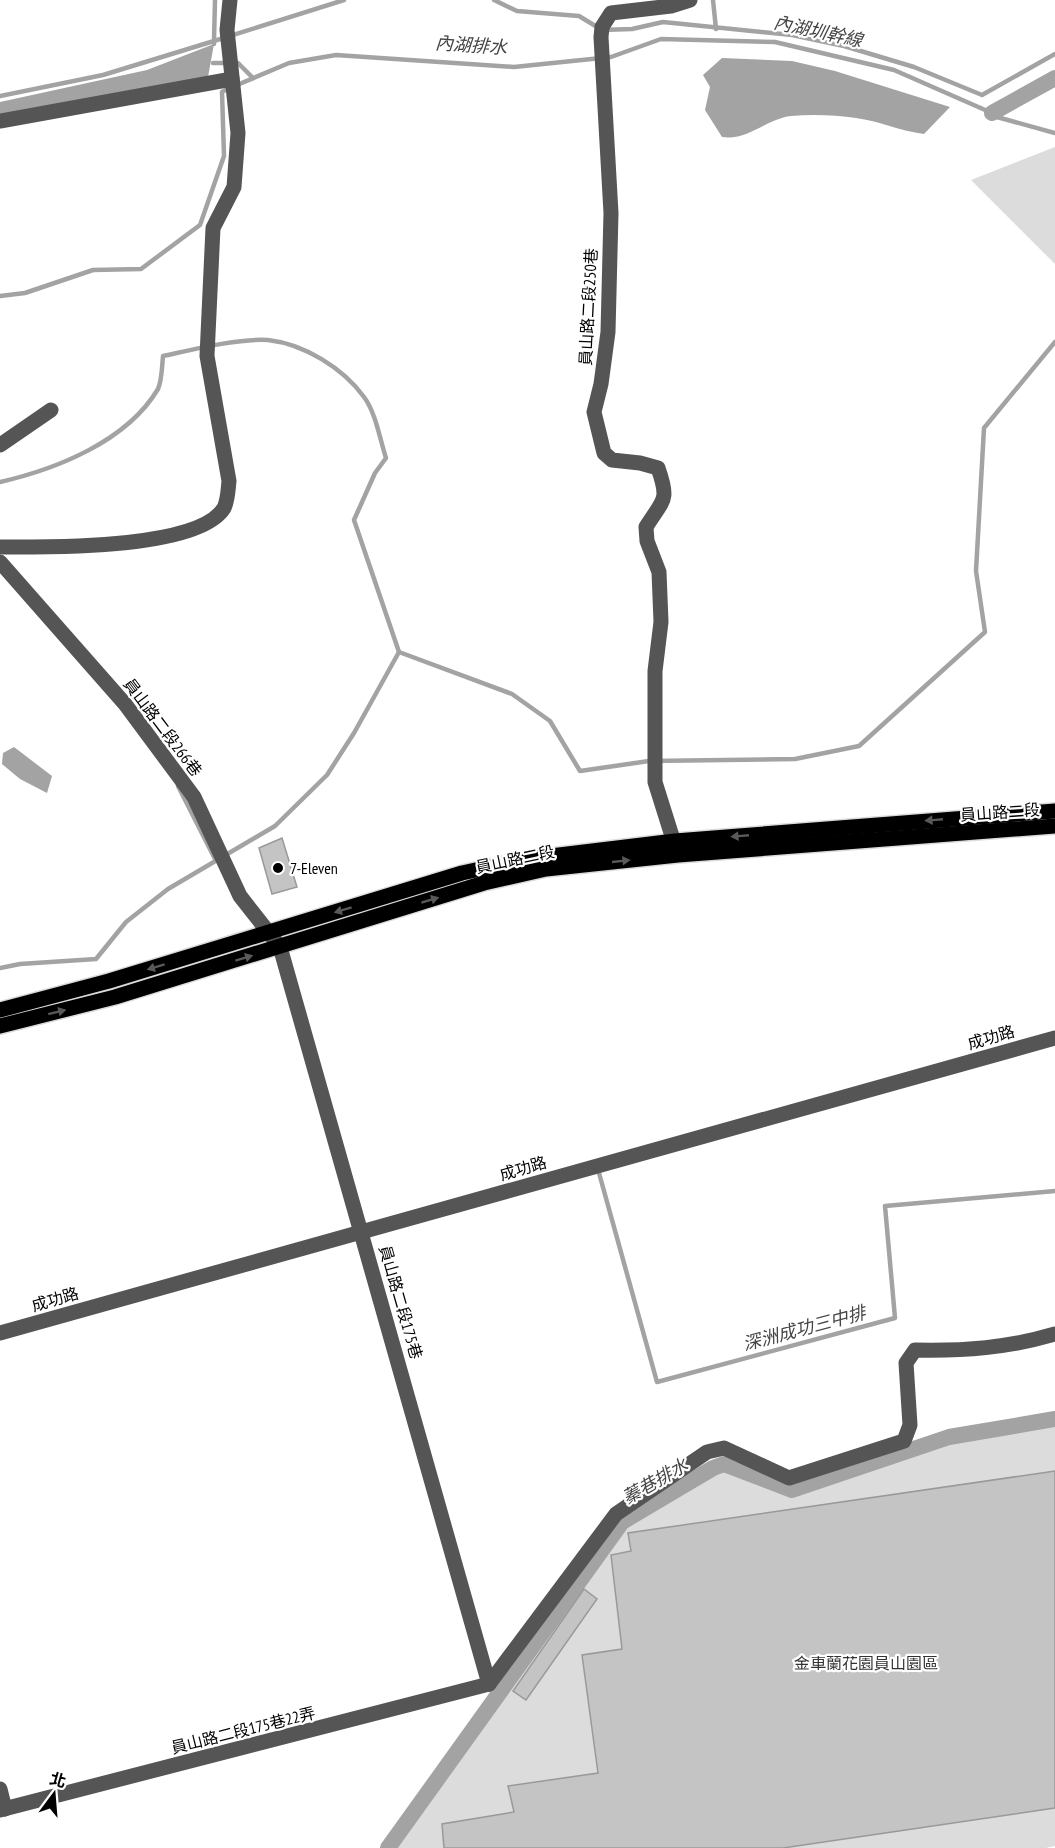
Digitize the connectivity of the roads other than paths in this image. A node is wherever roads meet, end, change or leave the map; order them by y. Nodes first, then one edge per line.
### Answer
1 (230, 0) edge
2 (690, 0) edge
3 (233, 84) junction
4 (0, 121) edge
5 (51, 410) dead end
6 (0, 445) edge
7 (0, 547) edge
8 (0, 562) edge
9 (1055, 811) edge
10 (1055, 826) edge
11 (677, 848) junction
12 (269, 933) junction
13 (280, 947) junction
14 (0, 1010) edge
15 (0, 1026) edge
16 (1055, 1038) edge
17 (363, 1232) junction
18 (0, 1333) edge
19 (1055, 1334) edge
20 (489, 1684) junction
21 (0, 1789) edge
22 (3, 1809) edge

1 - 3 street
2 - 11 street, 員山路二段250巷
3 - 4 street
3 - 7 street
5 - 6 street
8 - 12 street, 員山路二段266巷
9 -> 11 main road, 員山路二段
10 - 11 main road, 員山路二段
11 -> 12 main road, 員山路二段
13 -> 11 main road, 員山路二段
12 - 13 street, 員山路二段175巷
12 -> 14 main road, 員山路二段
15 -> 13 main road, 員山路二段
13 - 17 street, 員山路二段175巷
16 - 17 street, 成功路
17 - 18 street, 成功路
17 - 20 street, 員山路二段175巷
19 - 20 street
20 - 22 street, 員山路二段175巷22弄
21 - 22 street

